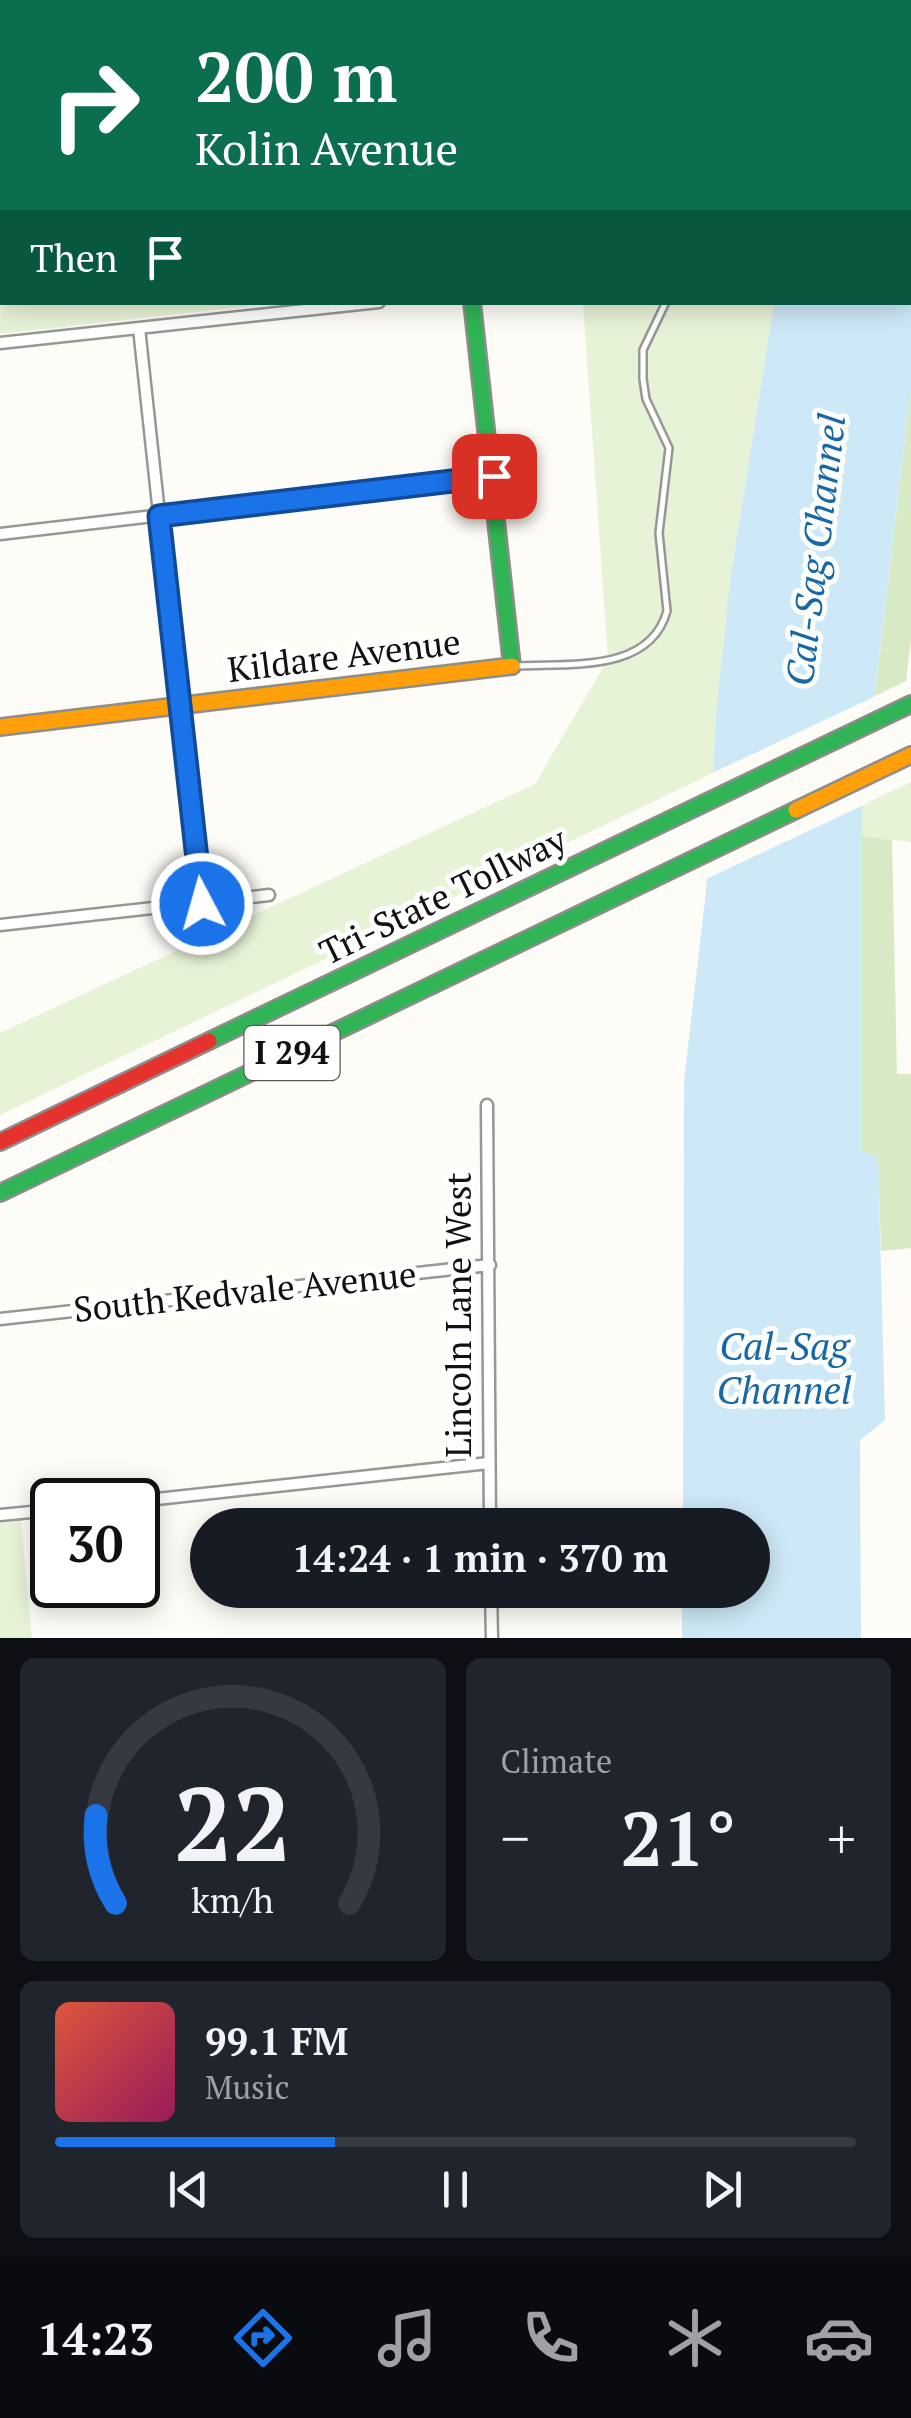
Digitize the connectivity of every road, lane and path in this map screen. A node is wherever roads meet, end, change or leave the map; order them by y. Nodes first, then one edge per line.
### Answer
1 (351, 305) edge
2 (472, 305) edge
3 (665, 305) edge
4 (139, 328) junction
5 (0, 342) edge
6 (494, 476) junction
7 (159, 516) junction
8 (0, 534) edge
9 (515, 666) junction
10 (911, 704) edge
11 (180, 706) junction
12 (0, 726) edge
13 (911, 755) edge
14 (269, 894) dead end
15 (202, 904) junction
16 (0, 925) edge
17 (486, 1104) dead end
18 (0, 1142) edge
19 (0, 1193) edge
20 (490, 1265) junction
21 (0, 1319) edge
22 (489, 1462) junction
23 (160, 1498) edge
24 (490, 1508) edge
25 (30, 1512) edge
26 (0, 1515) edge
27 (491, 1608) edge
28 (492, 1638) edge

1 - 4 street
2 - 6 main road
3 - 9 lane
4 - 5 street
4 - 7 street
6 - 7 street
6 - 9 main road
7 - 8 street
7 - 11 street
9 - 11 main road, Kildare Avenue
10 - 18 main road, Tri-State Tollway / I 294
11 - 12 main road, Kildare Avenue
11 - 15 street
13 - 19 main road, I 294
14 - 15 street
15 - 16 street
17 - 20 street, Lincoln Lane West
20 - 21 street, South Kedvale Avenue
20 - 22 street, Lincoln Lane West
22 - 23 street
22 - 24 street, Lincoln Lane West
25 - 26 street
27 - 28 street

